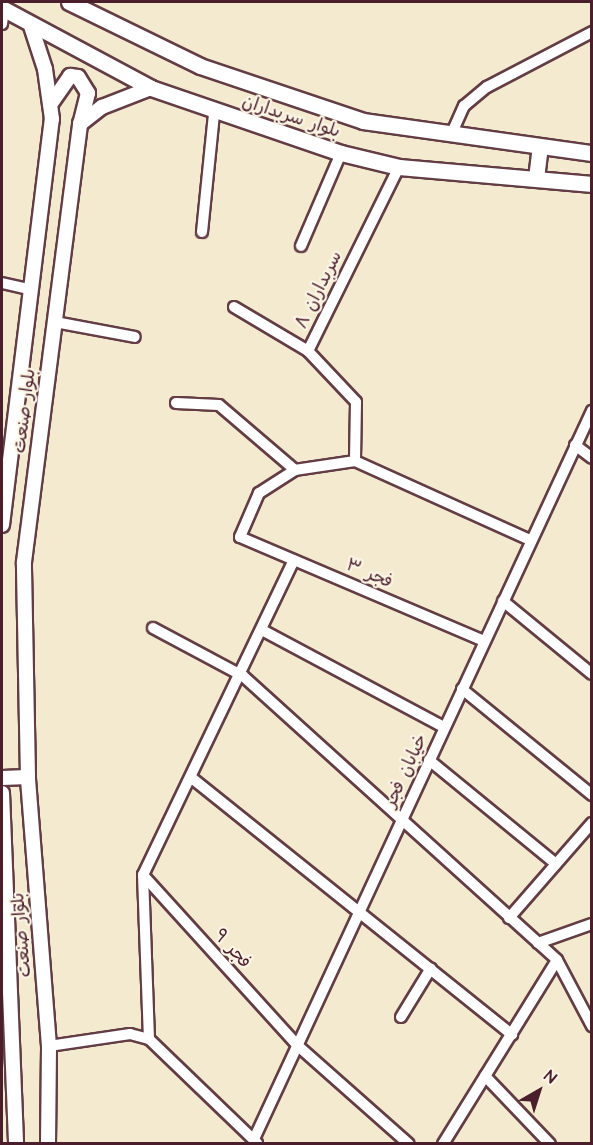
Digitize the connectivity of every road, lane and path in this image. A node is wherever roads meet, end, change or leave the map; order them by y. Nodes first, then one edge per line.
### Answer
1 (69, 2) edge
2 (3, 8) edge
3 (30, 23) junction
4 (2, 24) edge
5 (591, 32) edge
6 (151, 88) junction
7 (52, 102) junction
8 (214, 113) junction
9 (80, 124) junction
10 (451, 135) junction
11 (540, 147) junction
12 (341, 153) junction
13 (591, 153) edge
14 (399, 167) junction
15 (536, 178) junction
16 (591, 184) edge
17 (202, 232) dead end
18 (301, 246) dead end
19 (2, 283) edge
20 (32, 290) junction
21 (234, 307) dead end
22 (55, 322) junction
23 (135, 337) dead end
24 (308, 351) junction
25 (176, 403) dead end
26 (591, 411) edge
27 (575, 446) junction
28 (591, 458) edge
29 (355, 461) junction
30 (296, 470) junction
31 (3, 478) edge
32 (2, 525) edge
33 (530, 540) junction
34 (294, 560) junction
35 (503, 601) junction
36 (153, 628) dead end
37 (262, 630) junction
38 (484, 641) junction
39 (591, 674) edge
40 (243, 676) junction
41 (462, 689) junction
42 (444, 727) junction
43 (429, 760) junction
44 (28, 777) junction
45 (2, 778) edge
46 (193, 779) junction
47 (2, 793) edge
48 (591, 795) edge
49 (400, 822) junction
50 (591, 824) edge
51 (556, 864) junction
52 (143, 875) junction
53 (360, 912) junction
54 (509, 918) junction
55 (591, 924) edge
56 (538, 943) junction
57 (557, 960) junction
58 (431, 968) junction
59 (401, 1017) dead end
60 (591, 1026) edge
61 (512, 1035) junction
62 (149, 1039) junction
63 (297, 1045) junction
64 (49, 1046) junction
65 (484, 1076) junction
66 (256, 1141) edge
67 (16, 1143) edge
68 (48, 1143) edge
69 (409, 1143) edge
70 (443, 1143) edge
71 (550, 1143) edge

1 - 10 main road, بلوار سربداران
2 - 3 main road, بلوار سربداران
2 - 4 street
3 - 6 main road, بلوار سربداران
3 - 7 main road, بلوار صنعت
5 - 10 street
6 - 8 main road, بلوار سربداران
6 - 9 main road
7 - 9 main road, بلوار صنعت
7 - 20 main road, بلوار صنعت
8 - 12 main road, بلوار سربداران
8 - 17 street
9 - 22 main road, بلوار صنعت
10 - 11 main road, بلوار سربداران
11 - 13 main road, بلوار سربداران
11 - 15 main road
12 - 14 main road, بلوار سربداران
12 - 18 street
14 - 15 main road, بلوار سربداران
14 - 24 street, سربداران ۸
15 - 16 main road, بلوار سربداران
19 - 20 street
20 - 31 main road, بلوار صنعت
21 - 24 street, سربداران ۸
22 - 23 street
22 - 44 main road, بلوار صنعت
24 - 29 street
25 - 30 street
26 - 27 street, خیابان فجر
27 - 28 street
27 - 33 street, خیابان فجر
29 - 30 street
29 - 33 street
30 - 34 street, فجر ۳
31 - 32 main road, بلوار صنعت
33 - 35 street, خیابان فجر
34 - 37 street
34 - 38 street, فجر ۳
35 - 38 street, خیابان فجر
35 - 39 street
36 - 40 street
37 - 40 street
37 - 42 street
38 - 41 street, خیابان فجر
40 - 46 street
40 - 49 street
41 - 42 street, خیابان فجر
41 - 48 street
42 - 43 street, خیابان فجر
43 - 49 street, خیابان فجر
43 - 51 street
44 - 45 main road
44 - 64 main road, بلوار صنعت
46 - 52 street
46 - 53 street
47 - 67 main road, بلوار صنعت
49 - 53 street, خیابان فجر
49 - 54 street
50 - 51 street
51 - 54 street
52 - 62 street
52 - 63 street, فجر ۹
53 - 58 street
53 - 63 street, خیابان فجر
54 - 56 street
55 - 56 street
56 - 57 street
57 - 60 street
57 - 61 street
58 - 59 street
58 - 61 street
61 - 65 street
62 - 64 street
62 - 66 street
63 - 66 street, خیابان فجر
63 - 69 street, فجر ۹
64 - 68 main road, بلوار صنعت
65 - 70 street
65 - 71 street

